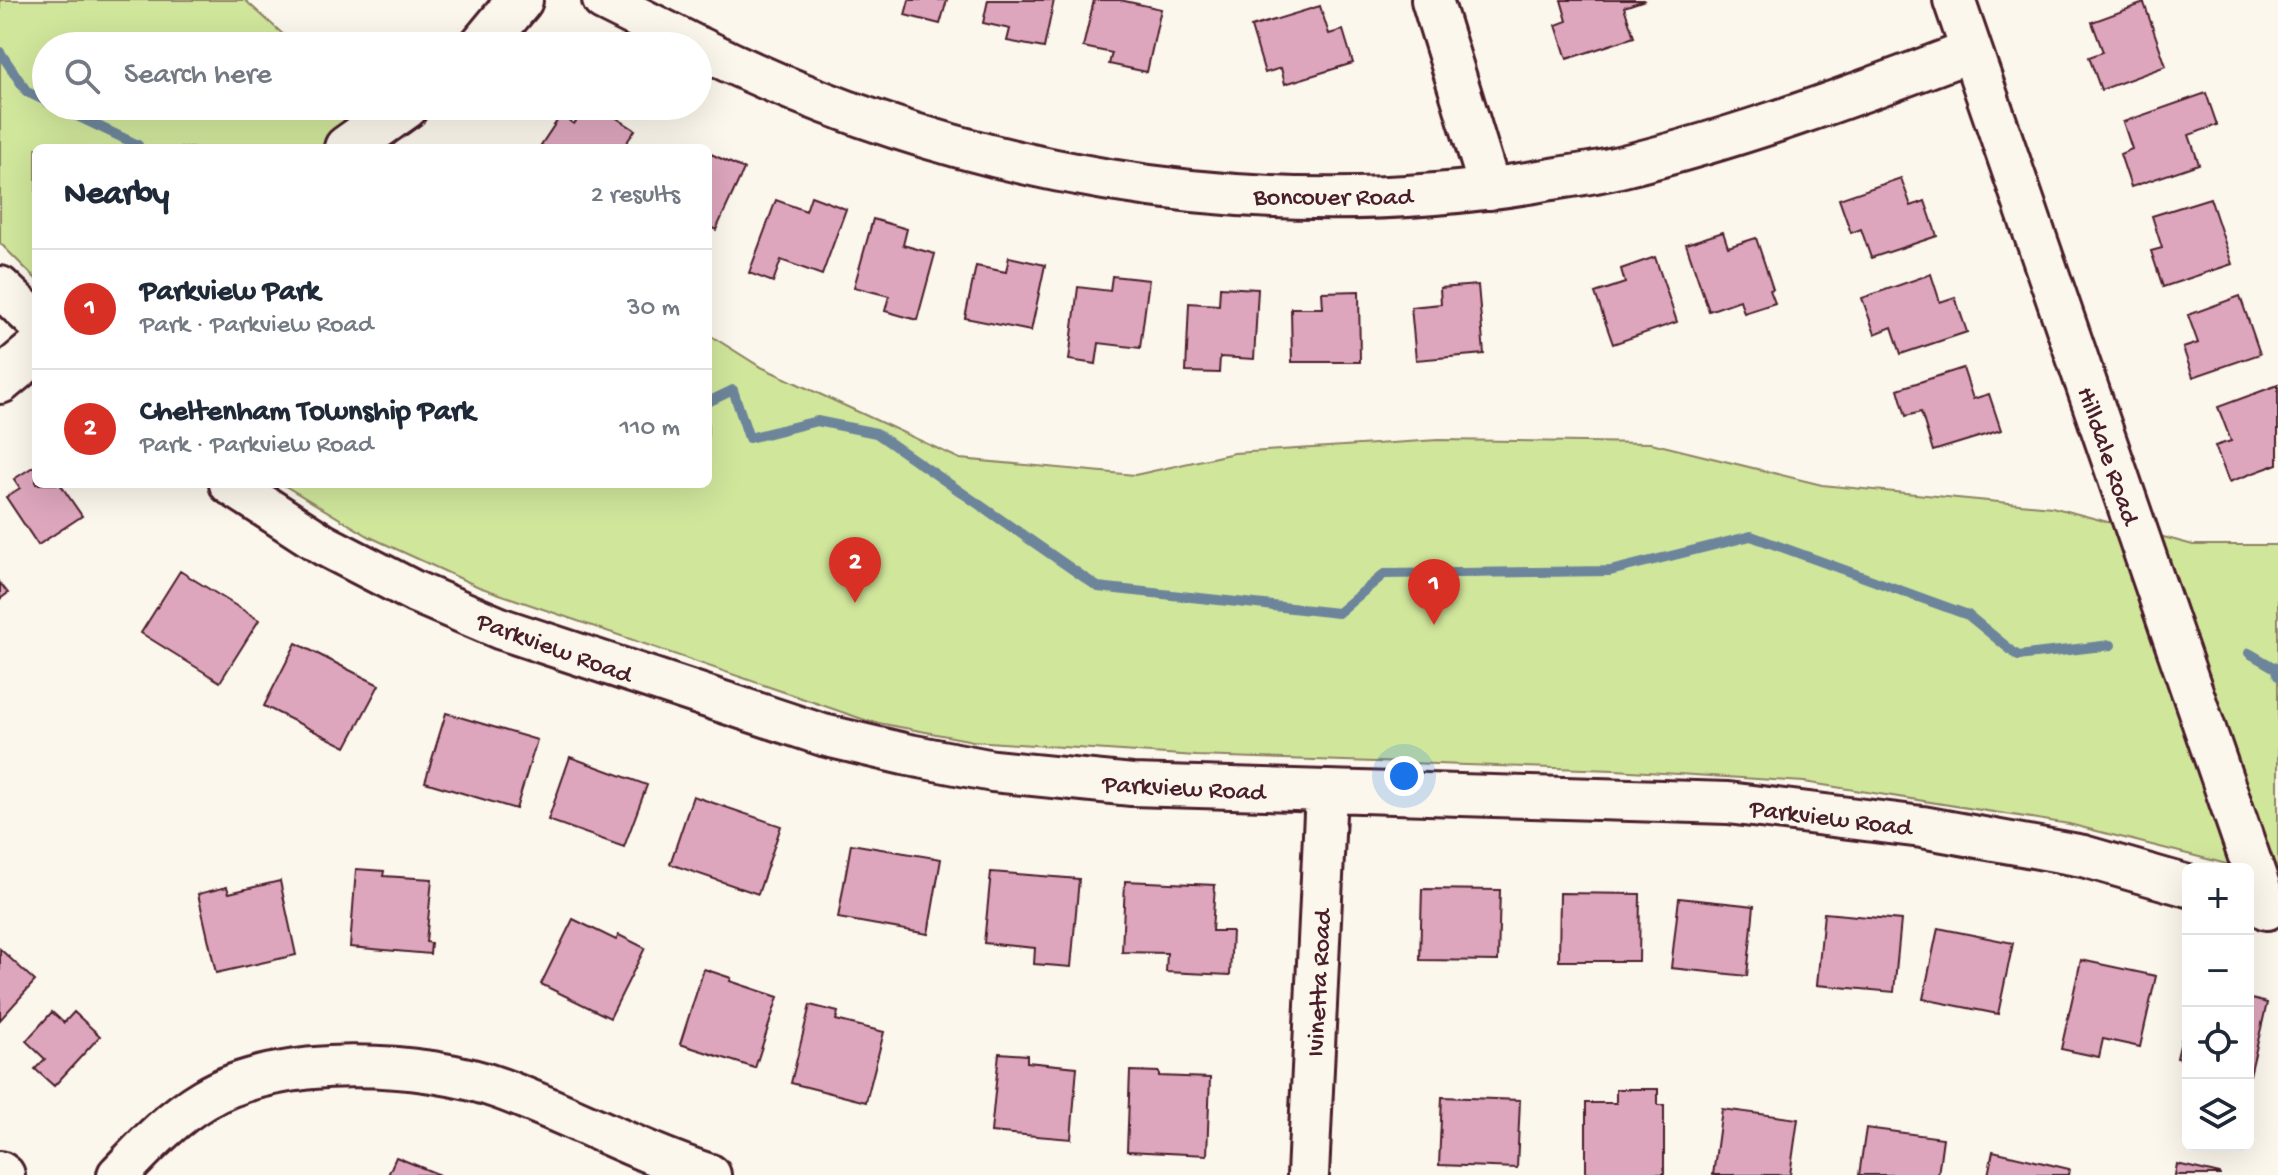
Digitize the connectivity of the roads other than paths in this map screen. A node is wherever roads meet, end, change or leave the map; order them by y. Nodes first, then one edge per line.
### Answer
1 (520, 0) edge
2 (603, 0) edge
3 (1432, 0) edge
4 (1954, 0) edge
5 (494, 32) edge
6 (667, 32) edge
7 (1971, 51) junction
8 (712, 54) edge
9 (386, 120) edge
10 (353, 144) edge
11 (1490, 189) junction
12 (0, 287) edge
13 (32, 317) edge
14 (32, 354) edge
15 (0, 381) edge
16 (236, 488) edge
17 (1326, 792) junction
18 (2182, 884) edge
19 (2264, 908) edge
20 (118, 1175) edge
21 (710, 1175) edge
22 (1308, 1175) edge

1 - 5 street
2 - 6 street, Boncouer Road
3 - 11 street
4 - 7 street, Hilldale Road
7 - 11 street, Boncouer Road
7 - 19 street, Hilldale Road
8 - 11 street, Boncouer Road
9 - 10 street
12 - 13 street
14 - 15 street
16 - 17 street, Parkview Road
17 - 18 street, Parkview Road
17 - 22 street, Ivinetta Road
20 - 21 street

